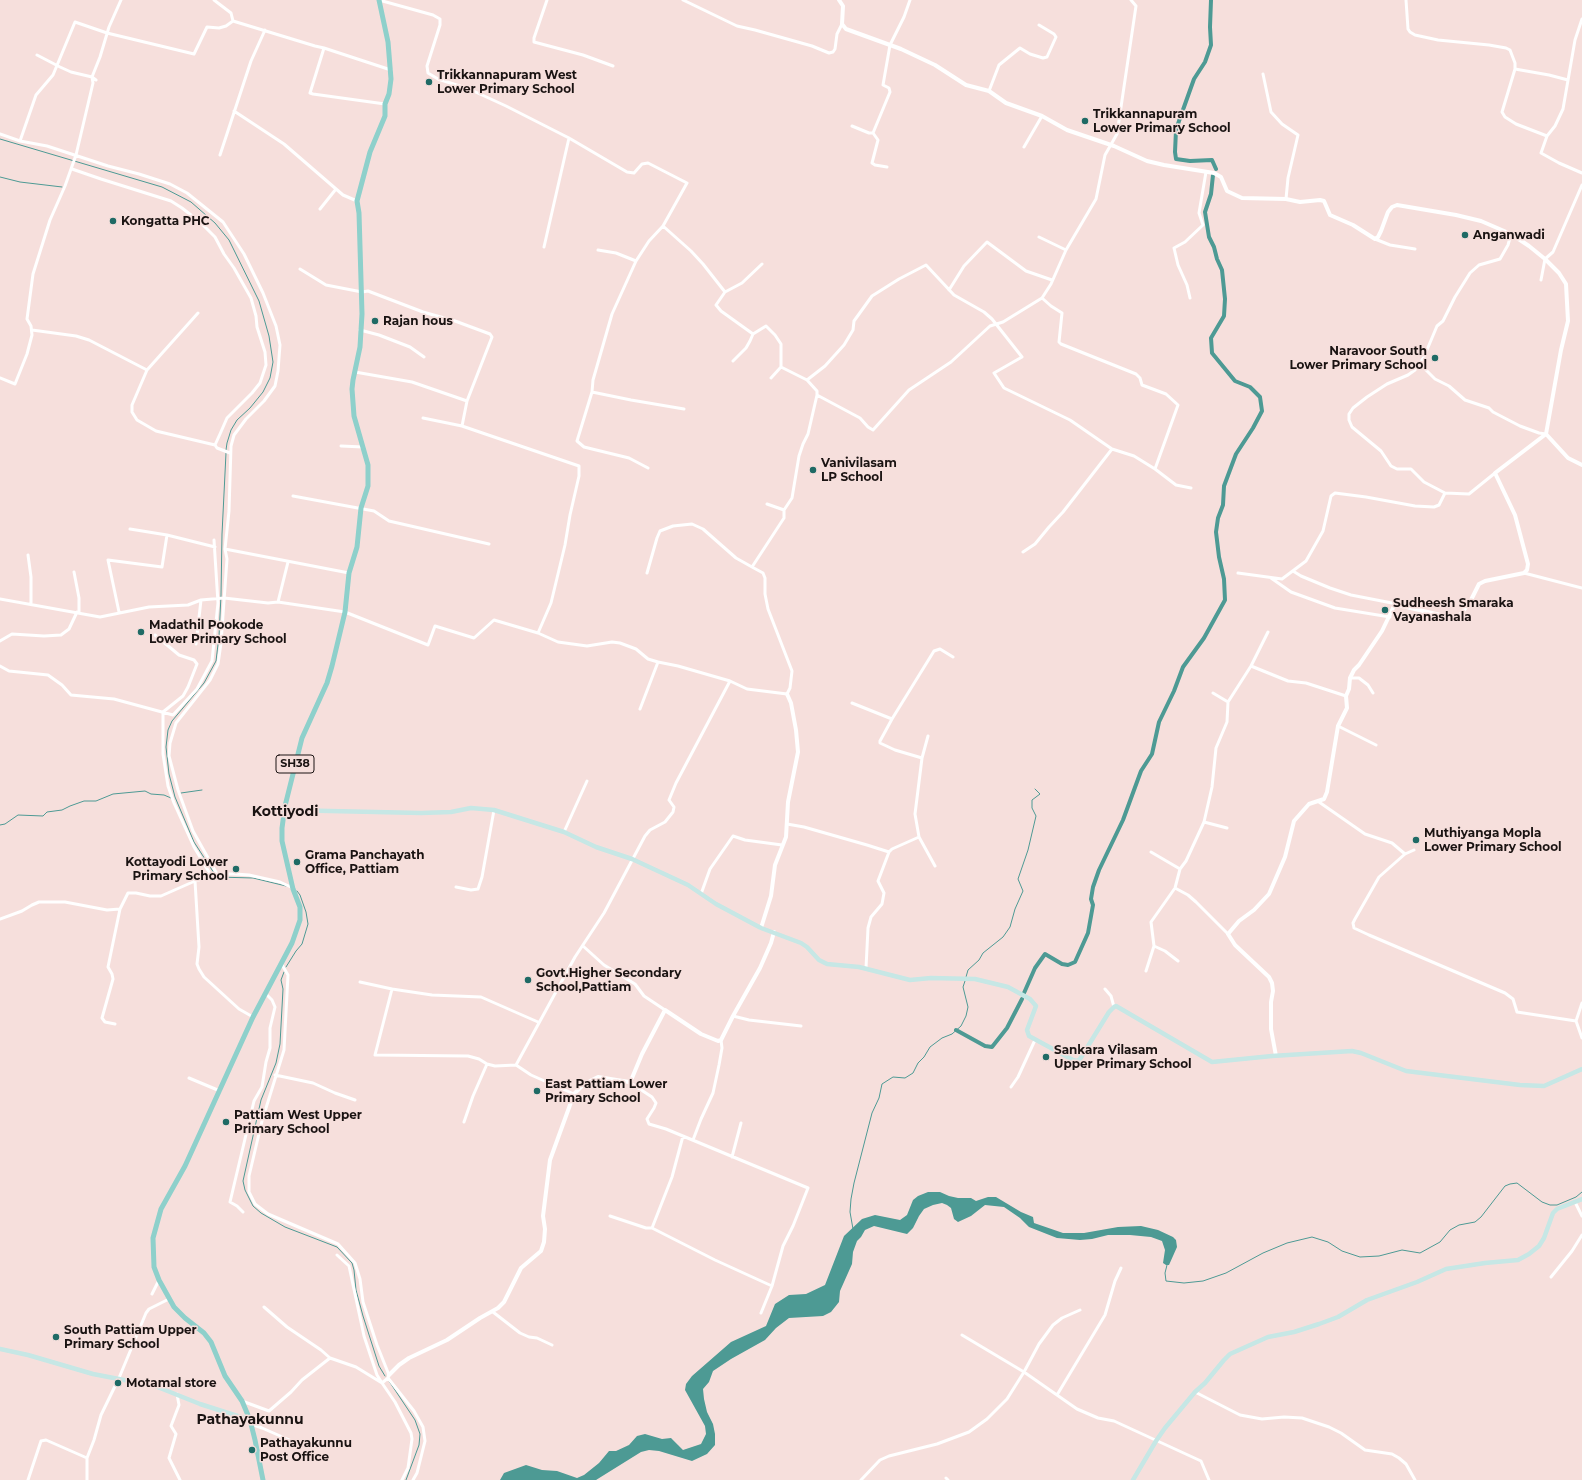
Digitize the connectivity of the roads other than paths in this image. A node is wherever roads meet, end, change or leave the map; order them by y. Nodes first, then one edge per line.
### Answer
1 (121, 0) edge
2 (214, 0) edge
3 (379, 0) edge
4 (547, 0) edge
5 (683, 0) edge
6 (839, 0) edge
7 (910, 0) edge
8 (1131, 0) edge
9 (1406, 0) edge
10 (1582, 19) edge
11 (233, 20) junction
12 (842, 24) junction
13 (1039, 25) dead end
14 (265, 30) junction
15 (107, 33) junction
16 (890, 45) junction
17 (324, 48) junction
18 (37, 55) dead end
19 (57, 66) junction
20 (613, 66) dead end
21 (1515, 69) junction
22 (391, 70) junction
23 (1263, 74) dead end
24 (92, 77) junction
25 (96, 80) dead end
26 (1568, 80) junction
27 (988, 91) junction
28 (384, 104) junction
29 (234, 111) junction
30 (1042, 116) junction
31 (852, 126) dead end
32 (873, 133) junction
33 (0, 134) edge
34 (1547, 136) junction
35 (569, 138) junction
36 (20, 141) junction
37 (1110, 145) junction
38 (1024, 146) dead end
39 (220, 155) dead end
40 (76, 157) junction
41 (887, 167) dead end
42 (72, 169) junction
43 (1206, 172) junction
44 (1582, 173) edge
45 (1582, 185) edge
46 (336, 189) junction
47 (1286, 199) junction
48 (357, 201) junction
49 (320, 209) dead end
50 (663, 226) junction
51 (1512, 234) junction
52 (1039, 237) dead end
53 (1375, 238) junction
54 (544, 247) dead end
55 (1414, 249) dead end
56 (598, 250) dead end
57 (1066, 250) junction
58 (1545, 259) junction
59 (636, 261) junction
60 (762, 264) dead end
61 (300, 269) dead end
62 (1052, 280) junction
63 (1541, 280) dead end
64 (949, 290) junction
65 (362, 292) junction
66 (725, 292) junction
67 (1042, 298) junction
68 (1190, 298) dead end
69 (198, 313) dead end
70 (997, 324) junction
71 (32, 330) junction
72 (360, 330) junction
73 (753, 334) junction
74 (424, 357) dead end
75 (733, 361) dead end
76 (1420, 364) junction
77 (781, 366) junction
78 (147, 370) junction
79 (355, 372) junction
80 (0, 378) edge
81 (771, 378) dead end
82 (807, 380) junction
83 (592, 392) junction
84 (817, 395) junction
85 (468, 401) junction
86 (684, 409) dead end
87 (423, 418) dead end
88 (462, 426) junction
89 (1546, 434) junction
90 (215, 445) junction
91 (341, 446) dead end
92 (363, 447) junction
93 (1112, 449) junction
94 (229, 453) junction
95 (1582, 465) edge
96 (648, 468) dead end
97 (1155, 469) junction
98 (1495, 473) junction
99 (1191, 488) dead end
100 (1445, 493) junction
101 (292, 496) dead end
102 (767, 504) dead end
103 (361, 508) junction
104 (784, 510) junction
105 (130, 528) dead end
106 (167, 535) junction
107 (214, 540) dead end
108 (489, 544) dead end
109 (215, 547) junction
110 (225, 550) junction
111 (1024, 552) dead end
112 (28, 555) dead end
113 (288, 562) junction
114 (752, 566) junction
115 (1294, 571) junction
116 (74, 572) dead end
117 (647, 572) dead end
118 (1238, 573) dead end
119 (1524, 573) junction
120 (349, 574) junction
121 (1270, 577) junction
122 (1582, 588) edge
123 (0, 598) edge
124 (224, 598) junction
125 (201, 600) junction
126 (218, 600) junction
127 (278, 602) junction
128 (30, 604) junction
129 (1398, 605) junction
130 (78, 612) junction
131 (120, 612) junction
132 (345, 612) junction
133 (1390, 617) junction
134 (1268, 632) dead end
135 (538, 633) junction
136 (155, 635) dead end
137 (0, 641) edge
138 (196, 644) dead end
139 (953, 657) dead end
140 (658, 662) junction
141 (0, 666) edge
142 (1251, 666) junction
143 (1350, 678) junction
144 (730, 681) junction
145 (1213, 693) dead end
146 (1373, 693) dead end
147 (787, 694) junction
148 (1346, 696) junction
149 (1228, 702) junction
150 (852, 703) dead end
151 (640, 709) dead end
152 (163, 712) junction
153 (892, 719) junction
154 (1338, 726) junction
155 (928, 736) dead end
156 (1376, 745) dead end
157 (922, 758) junction
158 (587, 781) dead end
159 (1319, 802) junction
160 (284, 810) junction
161 (494, 810) junction
162 (1204, 822) junction
163 (787, 824) junction
164 (1227, 828) dead end
165 (564, 832) junction
166 (919, 837) junction
167 (782, 845) junction
168 (1414, 850) dead end
169 (889, 852) junction
170 (1151, 852) dead end
171 (1405, 854) junction
172 (632, 859) junction
173 (935, 866) dead end
174 (1180, 869) junction
175 (217, 874) junction
176 (212, 877) junction
177 (195, 881) junction
178 (456, 887) dead end
179 (1174, 888) junction
180 (293, 889) junction
181 (701, 894) junction
182 (120, 908) junction
183 (0, 919) edge
184 (761, 928) junction
185 (774, 932) junction
186 (1228, 934) junction
187 (583, 946) junction
188 (1154, 946) junction
189 (1178, 961) dead end
190 (281, 963) junction
191 (866, 968) junction
192 (1146, 971) dead end
193 (360, 982) dead end
194 (392, 989) junction
195 (1105, 989) dead end
196 (265, 993) junction
197 (1582, 1003) edge
198 (1114, 1007) junction
199 (665, 1010) junction
200 (733, 1016) junction
201 (253, 1017) junction
202 (1576, 1021) junction
203 (538, 1022) junction
204 (115, 1024) dead end
205 (802, 1026) dead end
206 (1582, 1038) edge
207 (721, 1040) junction
208 (1035, 1040) junction
209 (1276, 1056) junction
210 (487, 1064) junction
211 (516, 1065) junction
212 (1582, 1069) edge
213 (275, 1074) junction
214 (189, 1078) dead end
215 (629, 1082) junction
216 (1011, 1087) dead end
217 (220, 1091) junction
218 (574, 1094) junction
219 (355, 1100) dead end
220 (464, 1122) dead end
221 (741, 1123) dead end
222 (683, 1136) junction
223 (693, 1140) junction
224 (732, 1157) junction
225 (1582, 1199) edge
226 (1576, 1202) junction
227 (243, 1212) dead end
228 (610, 1216) dead end
229 (1582, 1216) edge
230 (652, 1228) junction
231 (1582, 1236) edge
232 (337, 1255) dead end
233 (1121, 1268) dead end
234 (1551, 1277) dead end
235 (159, 1280) junction
236 (772, 1286) junction
237 (152, 1294) dead end
238 (170, 1299) junction
239 (264, 1307) dead end
240 (1080, 1310) dead end
241 (493, 1312) junction
242 (762, 1313) dead end
243 (962, 1335) dead end
244 (552, 1345) dead end
245 (0, 1349) edge
246 (330, 1358) junction
247 (1024, 1372) junction
248 (389, 1377) junction
249 (119, 1378) junction
250 (382, 1383) junction
251 (1195, 1392) junction
252 (177, 1394) junction
253 (1057, 1395) junction
254 (242, 1401) junction
255 (250, 1422) junction
256 (1156, 1441) junction
257 (294, 1442) dead end
258 (87, 1458) junction
259 (28, 1480) edge
260 (87, 1480) edge
261 (180, 1480) edge
262 (263, 1480) edge
263 (402, 1480) edge
264 (413, 1480) edge
265 (861, 1480) edge
266 (1133, 1480) edge
267 (1210, 1480) edge
268 (1415, 1480) edge

1 - 15 street
2 - 11 street
3 - 22 main road, SH38
3 - 35 street
4 - 20 street
5 - 12 street
6 - 12 street
7 - 16 street
8 - 37 street
9 - 21 street
10 - 26 street
11 - 14 street
11 - 15 street
12 - 16 street
13 - 27 street
14 - 17 street
14 - 29 street
15 - 19 street
15 - 24 street
16 - 27 street
16 - 32 street
17 - 22 street
17 - 28 street
18 - 19 street
19 - 24 street
19 - 36 street
21 - 26 street
21 - 34 street
22 - 28 main road, SH38
23 - 47 street
24 - 25 street
24 - 40 street
26 - 34 street
27 - 30 street
28 - 48 main road, SH38
29 - 39 street
29 - 46 street
30 - 37 street
30 - 38 street
31 - 32 street
32 - 41 street
33 - 36 street
34 - 44 street
35 - 50 street
35 - 54 street
36 - 40 street
37 - 43 street
37 - 57 street
40 - 42 street
40 - 94 street
42 - 71 street
42 - 90 street
43 - 47 street
43 - 68 street
45 - 58 street
46 - 48 street
46 - 49 street
47 - 53 street
48 - 65 main road, SH38
50 - 59 street
50 - 66 street
51 - 53 street
51 - 58 street
51 - 76 street
52 - 57 street
53 - 55 street
56 - 59 street
57 - 62 street
58 - 63 street
58 - 89 street
59 - 83 street
60 - 66 street
61 - 65 street
62 - 64 street
62 - 67 street
64 - 70 street
64 - 82 street
65 - 72 main road, SH38
65 - 85 street
66 - 73 street
67 - 70 street
67 - 97 street
69 - 78 street
70 - 84 street
70 - 93 street
71 - 78 street
71 - 80 street
72 - 74 street
72 - 79 main road, SH38
73 - 75 street
73 - 77 street
76 - 89 street
76 - 100 street
77 - 81 street
77 - 82 street
78 - 90 street
79 - 85 street
79 - 92 main road, SH38
82 - 84 street
83 - 86 street
83 - 96 street
84 - 104 street
85 - 88 street
87 - 88 street
88 - 135 street
89 - 95 street
89 - 98 street
90 - 94 street
91 - 92 street
92 - 103 main road, SH38
93 - 97 street
93 - 111 street
94 - 110 street
97 - 99 street
98 - 100 street
98 - 119 street
100 - 115 street
101 - 103 street
102 - 104 street
103 - 108 street
103 - 120 main road, SH38
104 - 114 street
105 - 106 street
106 - 109 street
106 - 131 street
107 - 109 street
109 - 126 street
110 - 113 street
110 - 124 street
112 - 128 street
113 - 120 street
113 - 127 street
114 - 117 street
114 - 147 street
115 - 121 street
115 - 129 street
116 - 130 street
118 - 121 street
119 - 122 street
119 - 129 street
120 - 132 main road, SH38
121 - 133 street
123 - 128 street
124 - 126 street
124 - 127 street
124 - 175 street
125 - 126 street
125 - 131 street
125 - 138 street
126 - 152 street
127 - 132 street
128 - 130 street
129 - 133 street
130 - 131 street
130 - 137 street
132 - 135 street
132 - 160 main road, SH38
133 - 143 street
134 - 142 street
135 - 140 street
136 - 152 street
139 - 153 street
140 - 144 street
140 - 151 street
141 - 152 street
142 - 148 street
142 - 149 street
143 - 146 street
143 - 148 street
144 - 147 street
144 - 172 street
145 - 149 street
147 - 163 street
148 - 154 street
149 - 162 street
150 - 153 street
152 - 176 street
153 - 157 street
154 - 156 street
154 - 159 street
155 - 157 street
157 - 166 street
158 - 165 street
159 - 171 street
159 - 186 street
160 - 161 main road
160 - 180 main road, SH38
161 - 165 main road
161 - 178 street
162 - 164 street
162 - 174 street
163 - 167 street
163 - 169 street
165 - 172 main road
166 - 169 street
166 - 173 street
167 - 181 street
167 - 184 street
168 - 171 street
169 - 191 street
170 - 174 street
171 - 202 street
172 - 181 main road
172 - 187 street
174 - 179 street
175 - 176 street
175 - 180 street
176 - 177 street
177 - 182 street
177 - 201 street
179 - 186 street
179 - 188 street
180 - 190 main road, SH38
181 - 184 main road
182 - 183 street
182 - 204 street
184 - 185 main road
185 - 191 main road
185 - 200 street
186 - 209 street
187 - 199 street
187 - 203 street
188 - 189 street
188 - 192 street
190 - 196 main road, SH38
190 - 213 street
191 - 208 main road
193 - 194 street
194 - 203 street
194 - 210 street
195 - 198 street
196 - 201 main road, SH38
196 - 227 street
197 - 202 street
198 - 208 main road
198 - 209 main road
199 - 207 street
199 - 215 street
200 - 205 street
200 - 207 street
201 - 217 main road, SH38
202 - 206 street
203 - 211 street
207 - 223 street
208 - 216 street
209 - 212 main road
210 - 211 street
210 - 220 street
211 - 218 street
213 - 219 street
213 - 248 street
214 - 217 street
215 - 218 street
215 - 222 street
217 - 235 main road, SH38
218 - 241 street
221 - 224 street
222 - 223 street
222 - 230 street
223 - 224 street
224 - 236 street
225 - 226 main road
226 - 229 street
226 - 251 main road
228 - 230 street
230 - 236 street
231 - 234 street
232 - 250 street
233 - 253 street
235 - 237 street
235 - 238 main road, SH38
236 - 242 street
238 - 249 street
238 - 254 main road, SH38
239 - 246 street
240 - 247 street
241 - 244 street
241 - 248 street
243 - 247 street
245 - 249 main road
246 - 250 street
246 - 254 street
247 - 253 street
247 - 265 street
248 - 250 street
248 - 264 street
249 - 252 main road
249 - 258 street
250 - 263 street
251 - 256 main road
251 - 268 street
252 - 255 main road
252 - 261 street
253 - 256 street
254 - 255 main road, SH38
255 - 257 street
255 - 262 main road, SH38
256 - 266 main road
256 - 267 street
258 - 259 street
258 - 260 street

